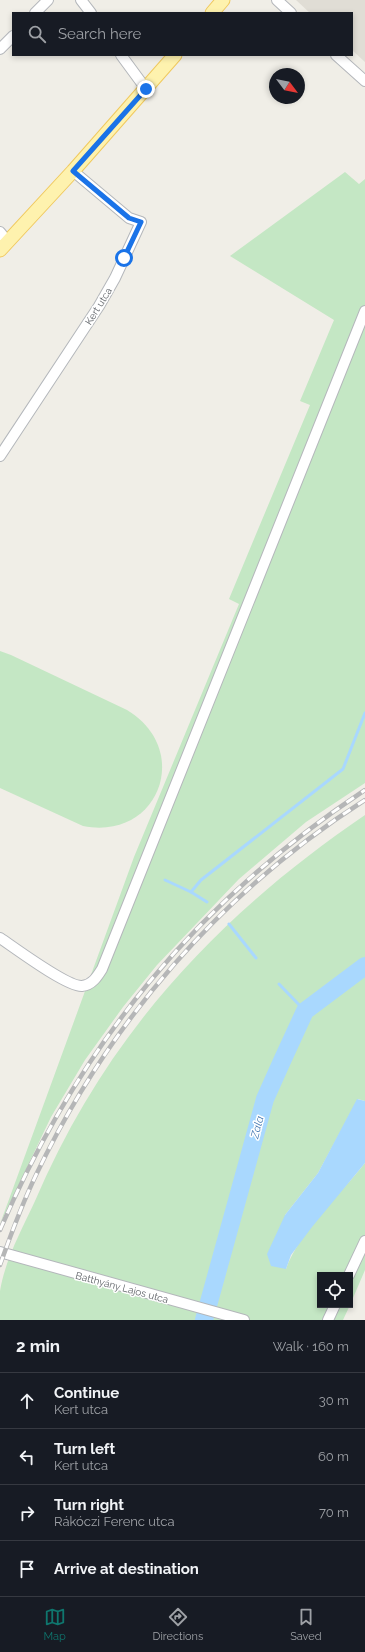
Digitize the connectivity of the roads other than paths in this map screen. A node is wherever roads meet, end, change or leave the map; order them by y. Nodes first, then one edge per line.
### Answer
1 (48, 0) edge
2 (81, 0) edge
3 (223, 0) edge
4 (277, 0) edge
5 (36, 12) edge
6 (90, 12) edge
7 (213, 12) edge
8 (290, 12) edge
9 (12, 37) edge
10 (0, 49) edge
11 (122, 56) edge
12 (175, 56) edge
13 (337, 56) edge
14 (365, 81) edge
15 (146, 89) junction
16 (73, 171) junction
17 (3, 241) edge
18 (365, 311) edge
19 (0, 456) edge
20 (0, 938) edge
21 (365, 1241) edge
22 (0, 1252) edge
23 (350, 1272) edge
24 (334, 1308) edge
25 (244, 1320) edge
26 (328, 1320) edge

1 - 5 street
2 - 6 street
3 - 7 main road
4 - 8 street
9 - 10 street
11 - 15 street
12 - 15 main road
13 - 14 street
15 - 16 main road
16 - 17 main road
16 - 19 street, Kert utca
18 - 20 street
21 - 23 street
22 - 25 street, Batthyány Lajos utca
24 - 26 street

